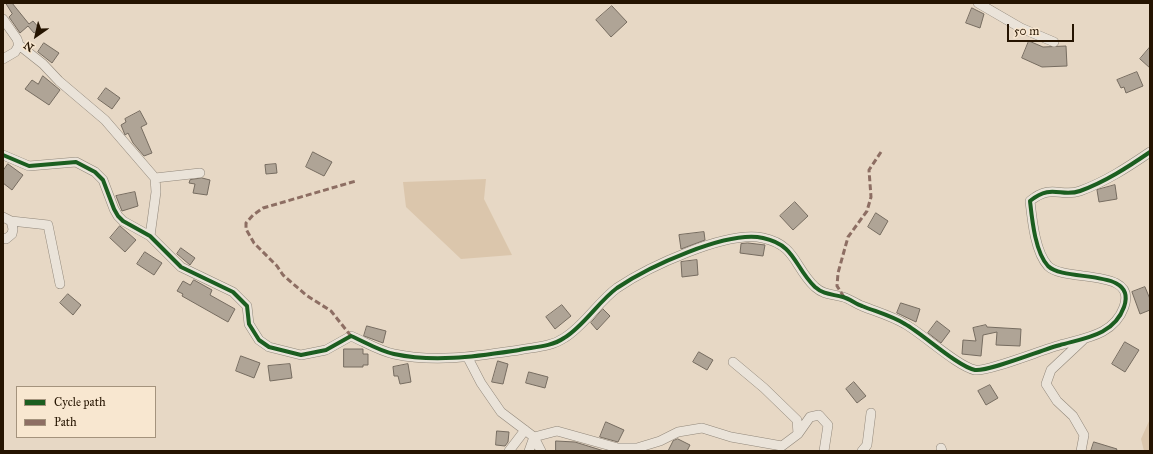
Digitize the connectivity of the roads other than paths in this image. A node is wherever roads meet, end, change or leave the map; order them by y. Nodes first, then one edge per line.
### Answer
1 (978, 3) edge
2 (3, 19) edge
3 (1054, 42) dead end
4 (19, 46) junction
5 (3, 59) edge
6 (1150, 152) edge
7 (3, 155) edge
8 (200, 173) dead end
9 (155, 178) junction
10 (7, 219) edge
11 (150, 236) junction
12 (3, 238) edge
13 (60, 284) dead end
14 (1084, 339) junction
15 (468, 358) junction
16 (733, 362) dead end
17 (871, 413) dead end
18 (525, 430) junction
19 (798, 434) junction
20 (534, 436) junction
21 (509, 451) edge
22 (529, 451) edge
23 (541, 451) edge
24 (824, 451) edge
25 (862, 451) edge
26 (1081, 451) edge

1 - 3 street
2 - 4 street
4 - 5 street
4 - 9 street
6 - 14 street
7 - 11 street
8 - 9 street
9 - 11 street
10 - 12 street
10 - 13 street
11 - 15 street
14 - 15 street
14 - 26 street
15 - 18 street
16 - 19 street
17 - 25 street
18 - 20 street
18 - 21 street
19 - 20 street
19 - 24 street
20 - 22 street
20 - 23 street

